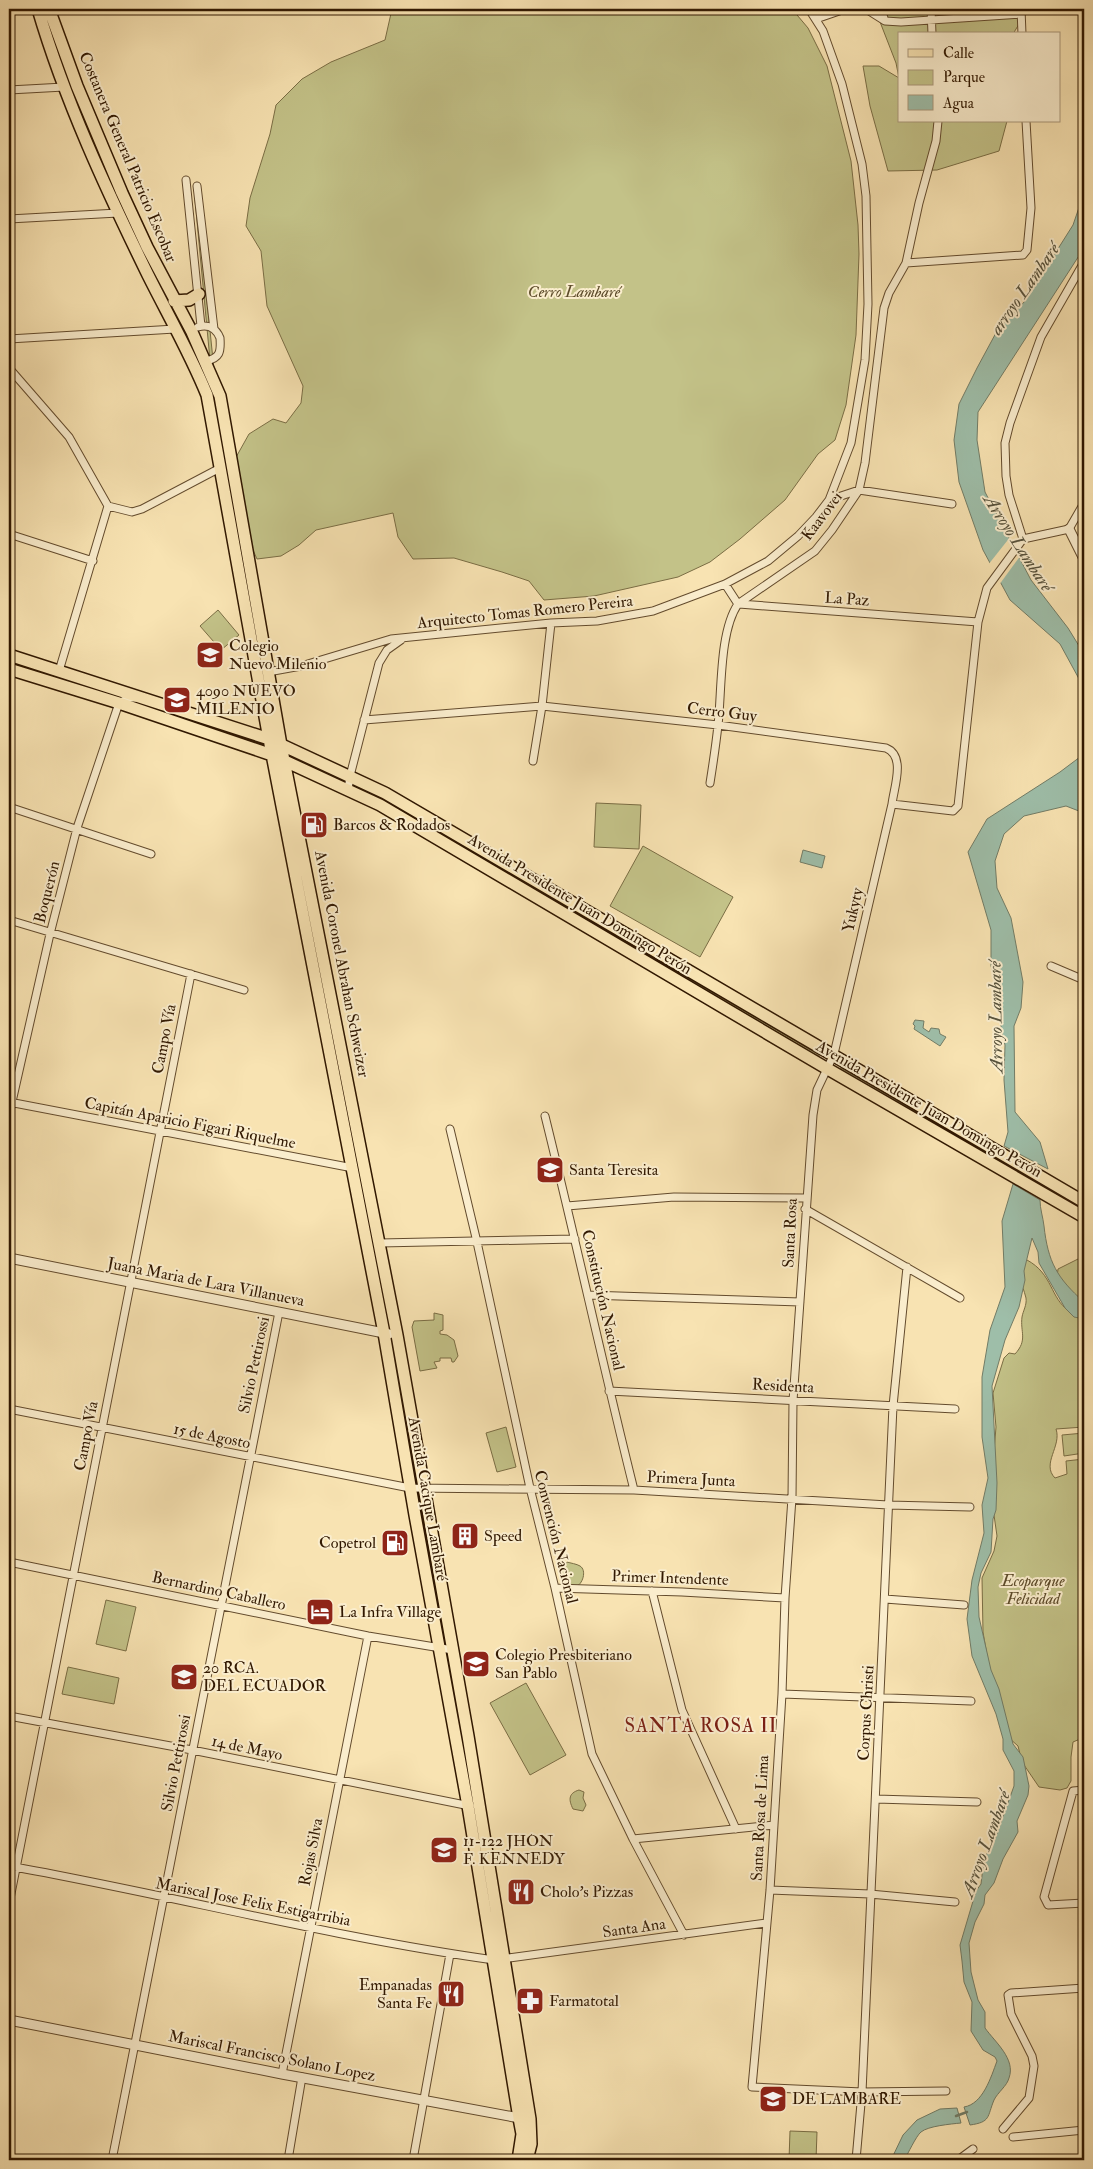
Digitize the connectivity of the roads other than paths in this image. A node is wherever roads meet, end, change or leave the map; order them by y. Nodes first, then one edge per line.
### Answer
1 (38, 9) edge
2 (49, 9) edge
3 (808, 9) edge
4 (845, 9) edge
5 (866, 9) edge
6 (881, 9) edge
7 (931, 9) edge
8 (1021, 11) edge
9 (816, 19) junction
10 (931, 20) junction
11 (885, 21) junction
12 (932, 32) edge
13 (1022, 32) edge
14 (64, 87) junction
15 (9, 90) edge
16 (938, 122) edge
17 (1026, 122) edge
18 (186, 180) dead end
19 (197, 186) dead end
20 (118, 213) junction
21 (9, 220) edge
22 (906, 262) junction
23 (1084, 262) edge
24 (148, 276) junction
25 (199, 294) junction
26 (174, 301) junction
27 (175, 329) junction
28 (197, 329) junction
29 (214, 329) junction
30 (9, 339) edge
31 (193, 349) junction
32 (206, 361) junction
33 (9, 368) edge
34 (207, 395) junction
35 (220, 396) joint
36 (220, 468) junction
37 (859, 490) junction
38 (829, 500) junction
39 (1084, 503) edge
40 (952, 504) dead end
41 (108, 506) junction
42 (1069, 529) junction
43 (9, 534) edge
44 (1021, 541) junction
45 (1084, 559) edge
46 (93, 561) junction
47 (725, 584) junction
48 (738, 604) junction
49 (978, 622) junction
50 (551, 623) junction
51 (401, 640) junction
52 (9, 655) edge
53 (9, 669) edge
54 (58, 671) junction
55 (268, 672) junction
56 (142, 698) junction
57 (119, 703) junction
58 (542, 706) junction
59 (364, 720) junction
60 (718, 725) junction
61 (269, 739) junction
62 (281, 744) junction
63 (272, 755) junction
64 (896, 756) joint
65 (285, 760) junction
66 (532, 760) dead end
67 (311, 774) junction
68 (350, 776) junction
69 (710, 783) dead end
70 (348, 790) junction
71 (292, 800) junction
72 (892, 804) junction
73 (9, 807) edge
74 (77, 828) junction
75 (458, 835) junction
76 (450, 845) junction
77 (151, 854) dead end
78 (9, 920) edge
79 (50, 934) junction
80 (1051, 966) dead end
81 (191, 974) junction
82 (1084, 980) edge
83 (244, 990) dead end
84 (834, 1054) junction
85 (826, 1068) junction
86 (10, 1102) edge
87 (9, 1115) edge
88 (545, 1116) dead end
89 (450, 1129) dead end
90 (159, 1131) junction
91 (353, 1168) junction
92 (366, 1171) junction
93 (806, 1198) junction
94 (1084, 1202) edge
95 (567, 1206) junction
96 (805, 1209) junction
97 (1084, 1217) edge
98 (575, 1238) junction
99 (477, 1242) junction
100 (380, 1243) junction
101 (9, 1258) edge
102 (907, 1267) junction
103 (130, 1281) junction
104 (588, 1295) junction
105 (960, 1298) dead end
106 (800, 1302) junction
107 (279, 1312) junction
108 (384, 1333) junction
109 (397, 1335) junction
110 (609, 1391) junction
111 (794, 1401) junction
112 (893, 1406) junction
113 (9, 1409) edge
114 (955, 1409) dead end
115 (102, 1428) junction
116 (249, 1458) junction
117 (410, 1488) junction
118 (530, 1488) junction
119 (425, 1489) junction
120 (634, 1490) junction
121 (792, 1498) junction
122 (888, 1505) junction
123 (970, 1507) dead end
124 (9, 1562) edge
125 (73, 1574) junction
126 (555, 1588) junction
127 (652, 1591) junction
128 (785, 1598) junction
129 (885, 1599) junction
130 (220, 1605) junction
131 (964, 1605) dead end
132 (368, 1636) junction
133 (438, 1648) junction
134 (453, 1650) junction
135 (782, 1694) junction
136 (881, 1698) junction
137 (971, 1701) dead end
138 (9, 1716) edge
139 (44, 1723) junction
140 (192, 1750) junction
141 (339, 1781) junction
142 (1084, 1790) edge
143 (876, 1799) junction
144 (977, 1802) dead end
145 (473, 1807) junction
146 (774, 1825) junction
147 (736, 1829) junction
148 (633, 1839) junction
149 (12, 1867) edge
150 (770, 1890) junction
151 (870, 1894) junction
152 (163, 1898) junction
153 (955, 1902) dead end
154 (1084, 1903) edge
155 (9, 1904) edge
156 (766, 1923) junction
157 (311, 1928) junction
158 (684, 1934) junction
159 (450, 1954) junction
160 (499, 1960) junction
161 (1084, 1988) edge
162 (9, 2020) edge
163 (135, 2045) junction
164 (282, 2074) junction
165 (302, 2078) junction
166 (946, 2091) dead end
167 (862, 2092) junction
168 (424, 2100) junction
169 (525, 2119) junction
170 (1003, 2129) dead end
171 (1084, 2130) edge
172 (1013, 2137) dead end
173 (530, 2144) junction
174 (972, 2149) dead end
175 (112, 2160) edge
176 (288, 2160) edge
177 (413, 2160) edge
178 (518, 2160) edge
179 (527, 2160) edge
180 (532, 2160) edge
181 (856, 2160) edge
182 (958, 2160) edge

1 - 14 main road, Costanera General Patricio Escobar
2 - 26 main road, Costanera General Patricio Escobar
3 - 9 street, Arquitecto Tomas Romero Pereira
4 - 9 street
5 - 11 street
6 - 11 street
7 - 10 street
8 - 10 street
8 - 13 street
9 - 38 street, Arquitecto Tomas Romero Pereira
10 - 11 street
10 - 12 street
14 - 15 street
14 - 20 main road, Costanera General Patricio Escobar
16 - 22 street, Kaavovei
17 - 22 street
18 - 25 street
19 - 29 street
20 - 21 street
20 - 24 main road, Costanera General Patricio Escobar
22 - 37 street, Kaavovei
23 - 44 street
24 - 27 main road, Costanera General Patricio Escobar
24 - 31 main road
25 - 26 main road
25 - 28 street
26 - 28 main road, Costanera General Patricio Escobar
27 - 30 street
27 - 34 main road, Costanera General Patricio Escobar
28 - 29 street
28 - 31 main road
28 - 32 main road, Costanera General Patricio Escobar
29 - 32 street
31 - 32 main road
31 - 34 main road
32 - 35 main road, Costanera General Patricio Escobar
33 - 41 street
34 - 36 main road, Avenida Coronel Abrahan Schweizer
35 - 55 main road, Avenida Coronel Abrahan Schweizer
36 - 41 street
36 - 61 main road, Avenida Coronel Abrahan Schweizer
37 - 38 street
37 - 40 street
37 - 48 street, Kaavovei
38 - 47 street, Arquitecto Tomas Romero Pereira
39 - 42 street
41 - 46 street
42 - 44 street
42 - 45 street
43 - 46 street
44 - 49 street
46 - 54 street
47 - 48 street
47 - 50 street, Arquitecto Tomas Romero Pereira
48 - 49 street, La Paz
48 - 60 street, Kaavovei
49 - 72 street
50 - 51 street, Arquitecto Tomas Romero Pereira
50 - 58 street
51 - 55 street, Arquitecto Tomas Romero Pereira
51 - 59 street, Arquitecto Tomas Romero Pereira
52 - 54 main road, Avenida Presidente Juan Domingo Perón
53 - 57 main road, Avenida Presidente Juan Domingo Perón
54 - 56 main road, Avenida Presidente Juan Domingo Perón
55 - 62 main road, Avenida Coronel Abrahan Schweizer
56 - 57 street
56 - 61 main road, Avenida Presidente Juan Domingo Perón
57 - 63 main road, Avenida Presidente Juan Domingo Perón
57 - 74 street, Boquerón
58 - 59 street, Cerro Guy
58 - 60 street, Cerro Guy
58 - 66 street
59 - 68 street, Arquitecto Tomas Romero Pereira
60 - 64 street, Cerro Guy
60 - 69 street, Kaavovei
61 - 62 main road, Avenida Presidente Juan Domingo Perón
61 - 63 main road, Avenida Coronel Abrahan Schweizer
62 - 65 main road, Avenida Coronel Abrahan Schweizer
62 - 68 main road, Avenida Presidente Juan Domingo Perón
63 - 65 main road, Avenida Presidente Juan Domingo Perón
63 - 91 main road, Avenida Coronel Abrahan Schweizer
64 - 72 street, Yukyty
65 - 67 main road, Avenida Presidente Juan Domingo Perón
65 - 71 main road, Avenida Coronel Abrahan Schweizer
67 - 70 main road, Avenida Presidente Juan Domingo Perón
67 - 71 main road
68 - 70 street, Arquitecto Tomas Romero Pereira
68 - 75 main road, Avenida Presidente Juan Domingo Perón
70 - 76 main road, Avenida Presidente Juan Domingo Perón
71 - 92 main road, Avenida Coronel Abrahan Schweizer
72 - 84 street, Yukyty
73 - 74 street
74 - 77 street
74 - 79 street, Boquerón
75 - 76 main road
75 - 84 main road, Avenida Presidente Juan Domingo Perón
76 - 85 main road, Avenida Presidente Juan Domingo Perón
78 - 79 street
79 - 81 street
79 - 86 street, Boquerón
80 - 82 street
81 - 83 street
81 - 90 street, Campo Vía
84 - 85 street, Yukyty
84 - 94 main road, Avenida Presidente Juan Domingo Perón
85 - 93 street, Santa Rosa
85 - 97 main road, Avenida Presidente Juan Domingo Perón
86 - 87 street, Boquerón
86 - 90 street, Capitán Aparicio Figari Riquelme
88 - 95 street, Constitución Nacional
89 - 99 street, Convención Nacional
90 - 91 street, Capitán Aparicio Figari Riquelme
90 - 103 street, Campo Vía
91 - 92 street, Capitán Aparicio Figari Riquelme
91 - 108 main road, Avenida Cacique Lambaré
92 - 100 main road, Avenida Coronel Abrahan Schweizer
93 - 95 street
93 - 96 street, Santa Rosa
95 - 98 street, Constitución Nacional
96 - 102 street
96 - 106 street, Santa Rosa
98 - 99 street
98 - 104 street, Constitución Nacional
99 - 100 street
99 - 118 street, Convención Nacional
100 - 109 main road, Avenida Cacique Lambaré
101 - 103 street, Juana Maria de Lara Villanueva
102 - 105 street
102 - 112 street, Corpus Christi
103 - 107 street, Juana Maria de Lara Villanueva
103 - 115 street, Campo Vía
104 - 106 street
104 - 110 street, Constitución Nacional
106 - 111 street, Santa Rosa
107 - 108 street, Juana Maria de Lara Villanueva
107 - 116 street, Silvio Pettirossi
108 - 109 street, Juana Maria de Lara Villanueva
108 - 117 main road, Avenida Cacique Lambaré
109 - 119 main road, Avenida Cacique Lambaré
110 - 111 street, Residenta
110 - 120 street, Constitución Nacional
111 - 112 street, Residenta
111 - 121 street, Santa Rosa de Lima
112 - 114 street, Residenta
112 - 122 street, Corpus Christi
113 - 115 street, 15 de Agosto
115 - 116 street, 15 de Agosto
115 - 125 street, Campo Vía
116 - 117 street, 15 de Agosto
116 - 130 street, Silvio Pettirossi
117 - 119 street, Primera Junta
117 - 133 main road, Avenida Cacique Lambaré
118 - 119 street, Primera Junta
118 - 120 street, Primera Junta
118 - 126 street, Convención Nacional
119 - 134 main road, Avenida Cacique Lambaré
120 - 121 street, Primera Junta
121 - 122 street, Primera Junta
121 - 128 street, Santa Rosa de Lima
122 - 123 street, Primera Junta
122 - 129 street, Corpus Christi
124 - 125 street, Bernardino Caballero
125 - 130 street, Bernardino Caballero
125 - 139 street, Campo Vía
126 - 127 street, Primer Intendente
126 - 148 street, Convención Nacional
127 - 128 street, Primer Intendente
127 - 147 street
128 - 135 street, Santa Rosa de Lima
129 - 131 street
129 - 136 street, Corpus Christi
130 - 132 street, Bernardino Caballero
130 - 140 street, Silvio Pettirossi
132 - 133 street, Bernardino Caballero
132 - 141 street, Rojas Silva
133 - 134 street, Bernardino Caballero
133 - 145 main road, Avenida Cacique Lambaré
134 - 145 main road, Avenida Cacique Lambaré
135 - 136 street
135 - 146 street, Santa Rosa de Lima
136 - 137 street
136 - 143 street, Corpus Christi
138 - 139 street, 14 de Mayo
139 - 140 street, 14 de Mayo
139 - 149 street, Campo Vía
140 - 141 street, 14 de Mayo
140 - 152 street, Silvio Pettirossi
141 - 145 street, 14 de Mayo
141 - 157 street, Rojas Silva
142 - 154 street
143 - 144 street
143 - 151 street, Corpus Christi
145 - 160 main road, Avenida Cacique Lambaré
146 - 147 street
146 - 150 street, Santa Rosa de Lima
147 - 148 street
148 - 158 street, Convención Nacional
149 - 152 street, Mariscal Jose Felix Estigarribia
149 - 155 street, Campo Vía
150 - 151 street
150 - 156 street, Santa Rosa de Lima
151 - 153 street
151 - 167 street, Corpus Christi
152 - 157 street, Mariscal Jose Felix Estigarribia
152 - 163 street, Silvio Pettirossi
156 - 158 street, Santa Ana
156 - 167 street, Santa Rosa de Lima
157 - 159 street, Mariscal Jose Felix Estigarribia
157 - 164 street, Rojas Silva
158 - 160 street, Santa Ana
159 - 160 street, Mariscal Jose Felix Estigarribia
159 - 168 street
160 - 169 main road, Avenida Cacique Lambaré
161 - 170 street
162 - 163 street, Mariscal Francisco Solano Lopez
163 - 164 street, Mariscal Francisco Solano Lopez
163 - 175 street, Silvio Pettirossi
164 - 165 street, Mariscal Francisco Solano Lopez
165 - 168 street, Mariscal Francisco Solano Lopez
165 - 176 street
166 - 167 street
167 - 181 street, Corpus Christi
168 - 169 street, Mariscal Francisco Solano Lopez
168 - 177 street
169 - 173 main road, Avenida Cacique Lambaré
169 - 178 main road, Avenida Cacique Lambaré
171 - 172 street
173 - 179 main road, Avenida Cacique Lambaré
173 - 180 street
174 - 182 street

